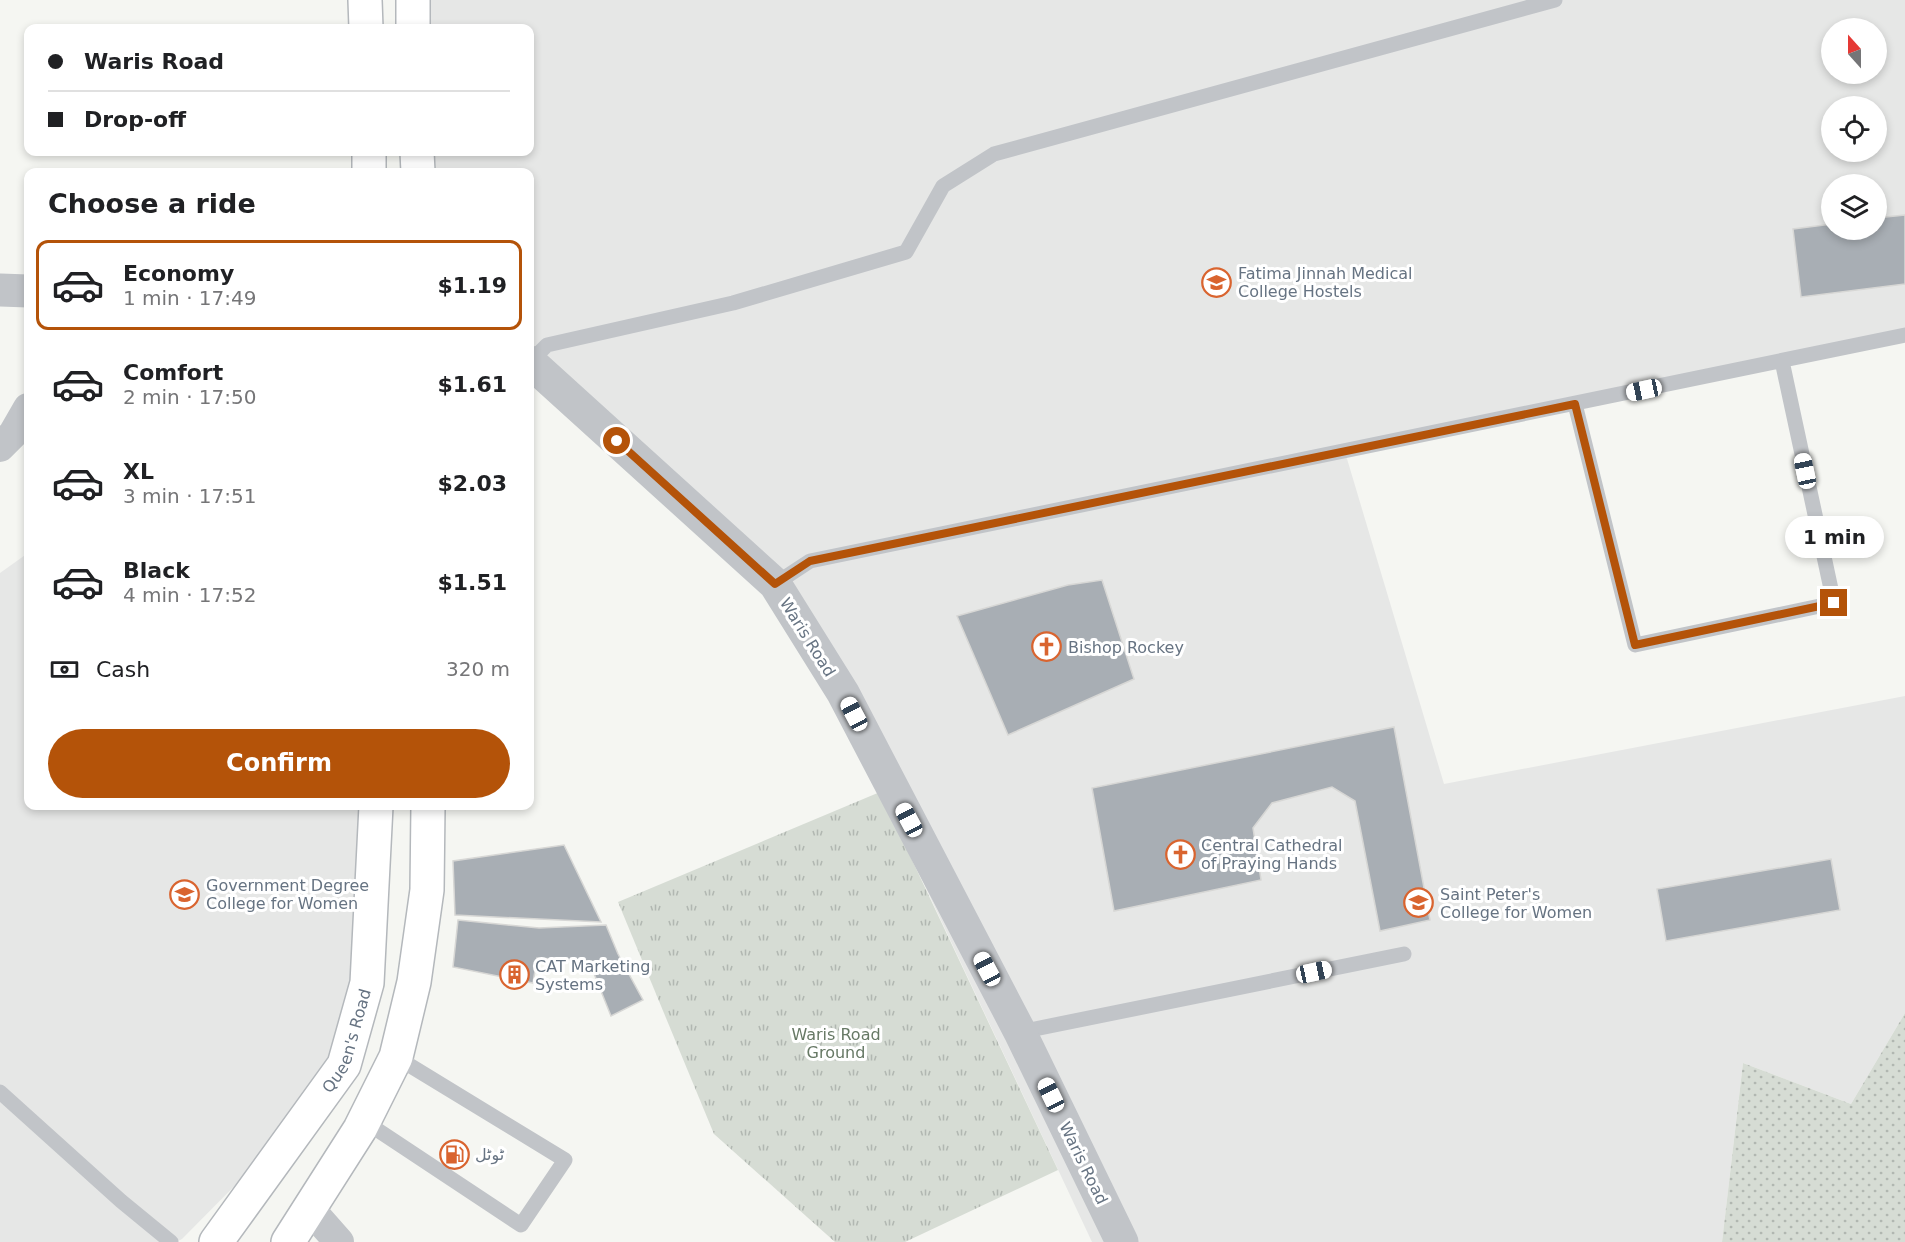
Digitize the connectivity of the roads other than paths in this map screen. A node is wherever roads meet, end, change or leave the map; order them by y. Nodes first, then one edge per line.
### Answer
1 (365, 0) edge
2 (413, 0) edge
3 (1555, 0) edge
4 (366, 24) edge
5 (414, 24) edge
6 (0, 290) edge
7 (24, 291) edge
8 (1905, 335) edge
9 (534, 358) edge
10 (1782, 361) junction
11 (534, 366) edge
12 (1575, 404) junction
13 (24, 415) edge
14 (0, 447) edge
15 (775, 584) junction
16 (376, 810) edge
17 (428, 810) edge
18 (1404, 954) dead end
19 (1020, 1032) junction
20 (396, 1057) junction
21 (0, 1092) edge
22 (364, 1121) junction
23 (309, 1208) junction
24 (171, 1242) edge
25 (216, 1242) edge
26 (288, 1242) edge
27 (339, 1242) edge
28 (1122, 1242) edge

1 - 4 main road
2 - 5 main road
3 - 9 lane
6 - 7 street
8 - 10 lane
10 - 12 lane
10 - 12 lane
11 - 15 street, Waris Road
12 - 15 lane
13 - 14 street
15 - 19 street, Waris Road
16 - 25 main road, Queen's Road
17 - 20 main road
18 - 19 lane
19 - 28 street, Waris Road
20 - 22 main road
20 - 22 lane
21 - 24 lane
22 - 23 main road
23 - 26 main road
23 - 27 street

